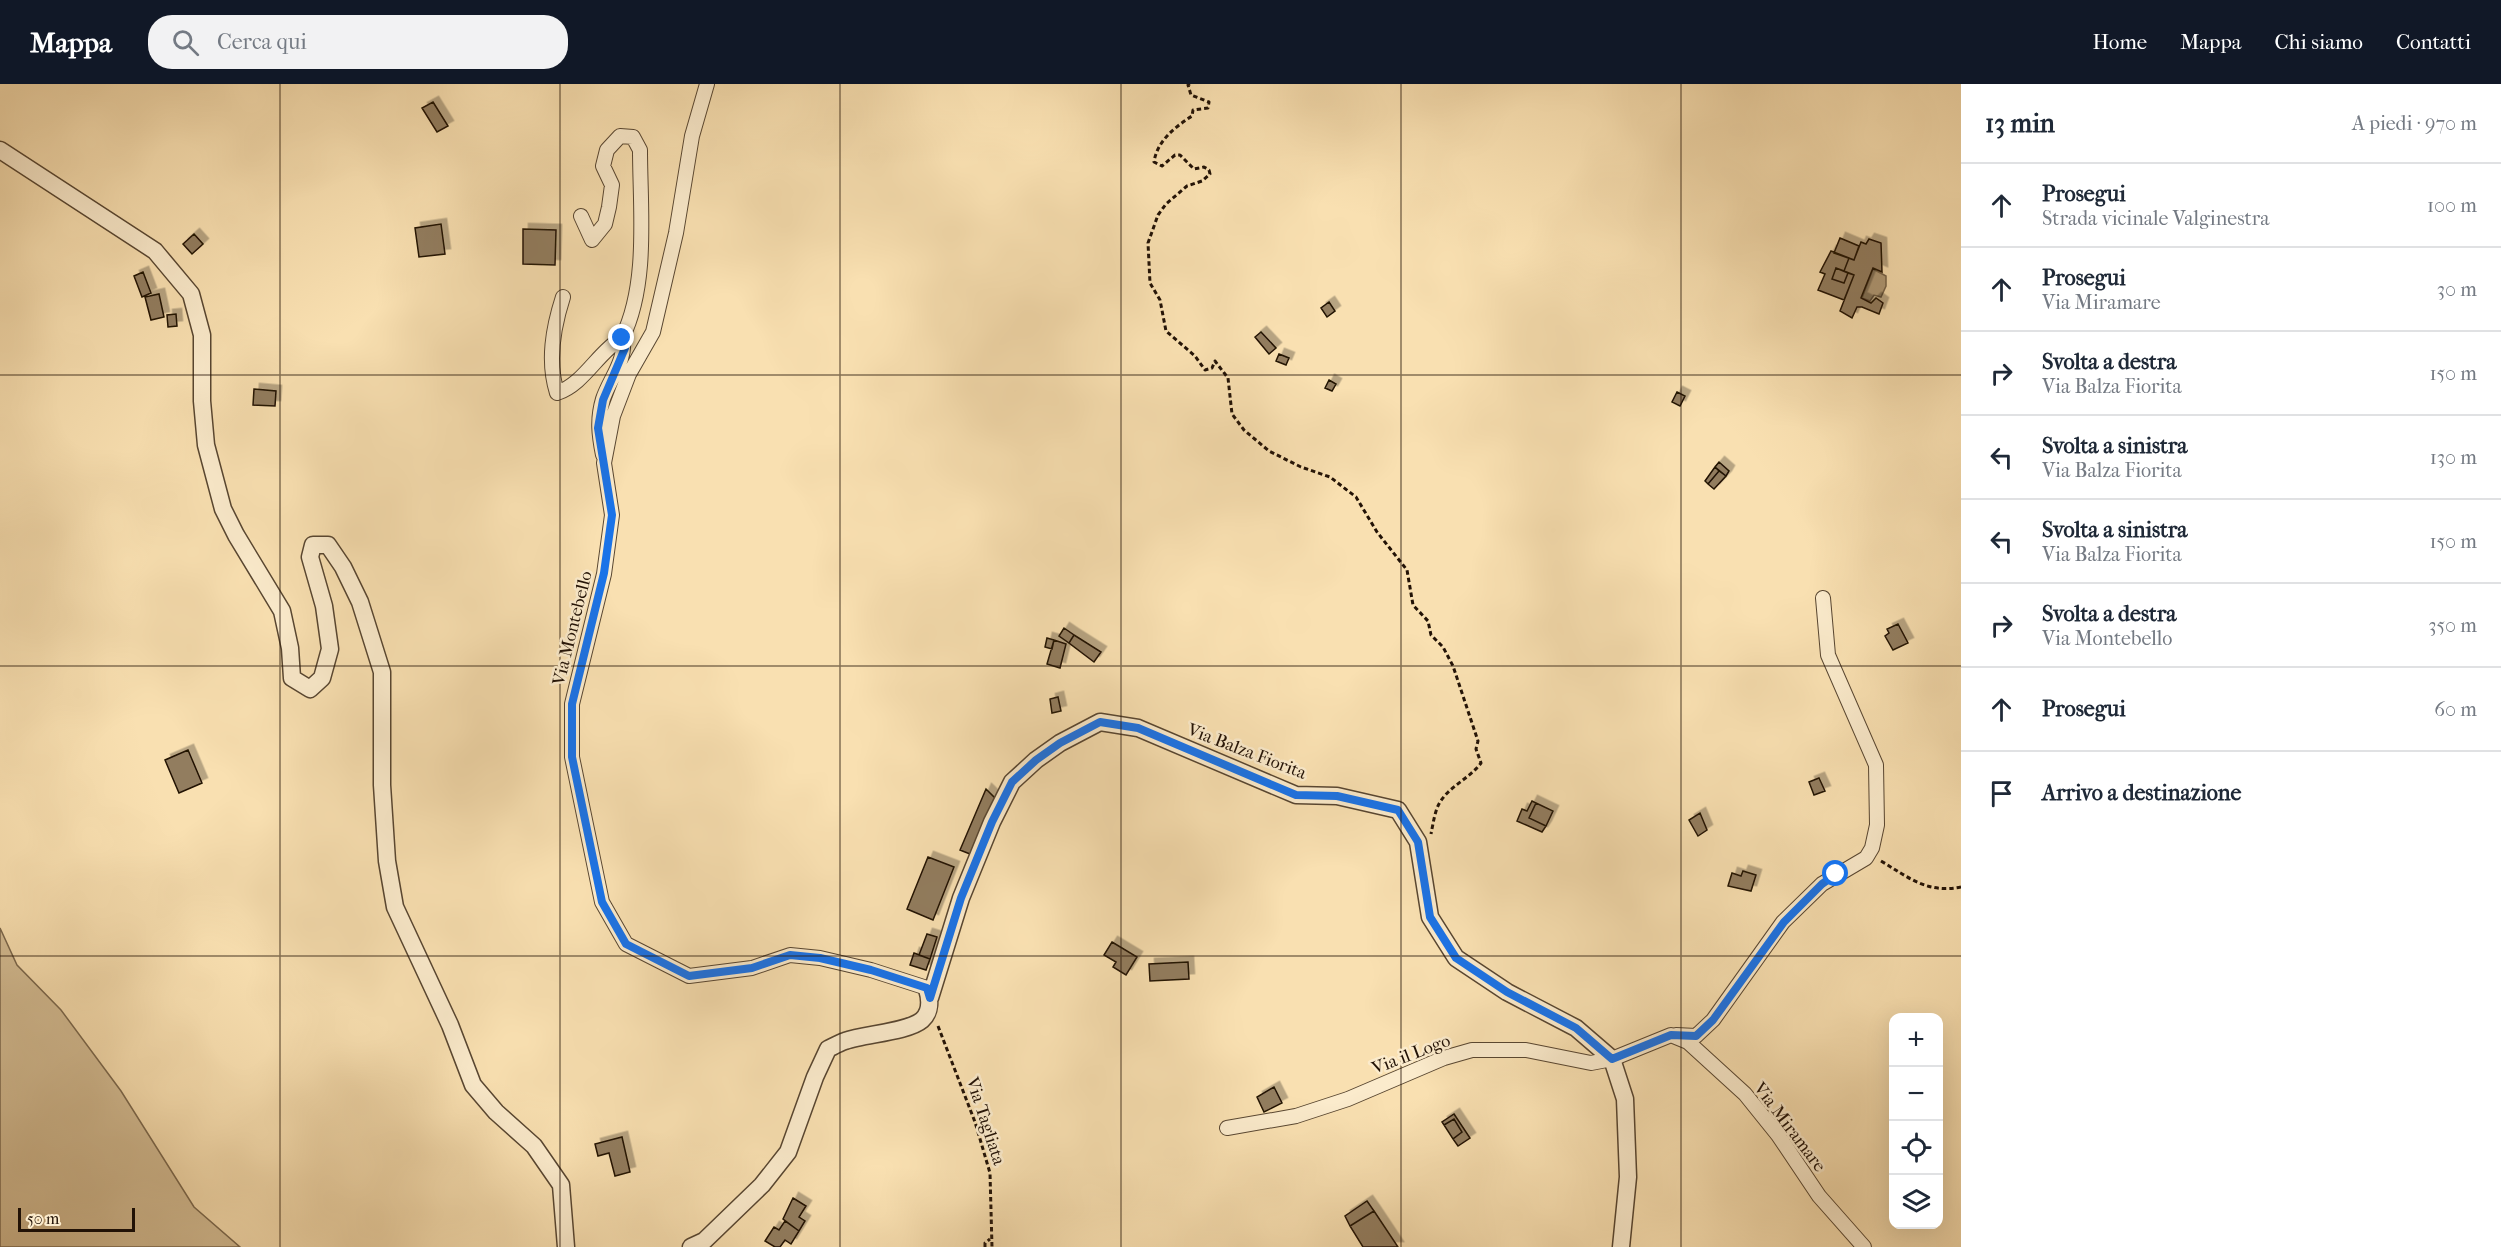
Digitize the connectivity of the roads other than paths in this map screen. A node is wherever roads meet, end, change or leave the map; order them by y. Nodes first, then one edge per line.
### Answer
1 (707, 84) edge
2 (0, 150) edge
3 (581, 216) dead end
4 (562, 297) dead end
5 (622, 338) junction
6 (604, 463) junction
7 (1823, 598) dead end
8 (929, 998) junction
9 (1671, 1035) junction
10 (1612, 1059) junction
11 (1227, 1128) dead end
12 (566, 1247) edge
13 (691, 1247) edge
14 (1622, 1247) edge
15 (1864, 1247) edge

1 - 6 street, Via Montebello
2 - 12 street
3 - 5 street
4 - 5 street
5 - 6 street
6 - 8 street, Via Montebello
7 - 9 street
8 - 10 street, Via Balza Fiorita
8 - 13 street
9 - 10 street
9 - 15 street, Via Miramare
10 - 11 street, Via il Logo
10 - 14 street

